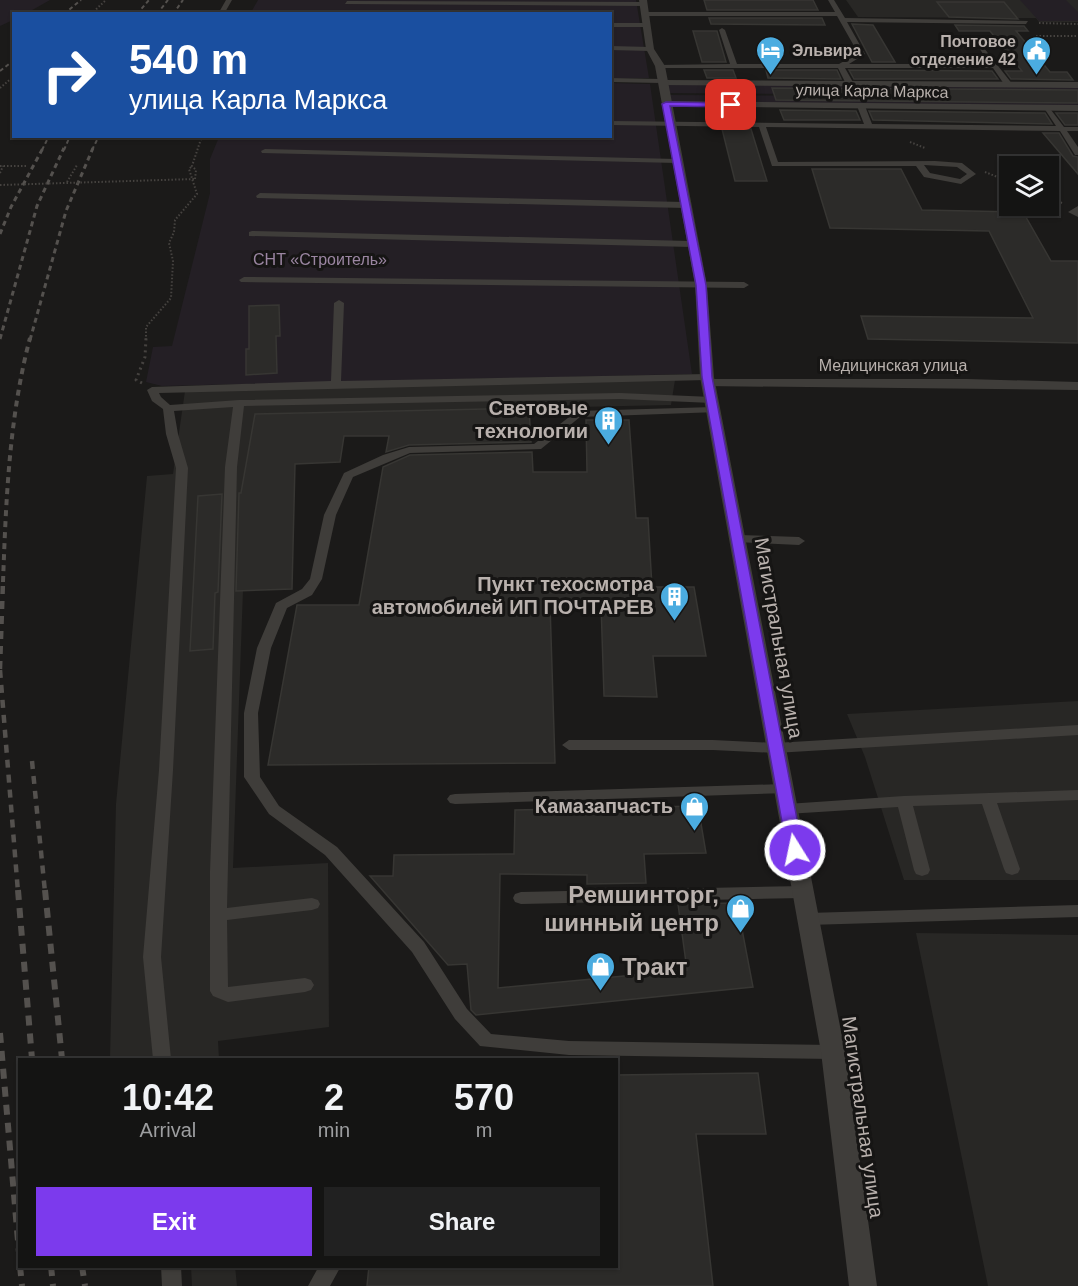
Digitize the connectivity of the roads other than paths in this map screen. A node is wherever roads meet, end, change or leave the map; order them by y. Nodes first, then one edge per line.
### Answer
1 (831, 0) edge
2 (347, 2) edge
3 (645, 11) edge
4 (840, 17) junction
5 (1026, 22) road end
6 (612, 24) edge
7 (722, 30) dead end
8 (980, 45) dead end
9 (612, 48) edge
10 (650, 49) junction
11 (734, 66) junction
12 (840, 66) junction
13 (995, 66) junction
14 (661, 77) junction
15 (612, 80) edge
16 (850, 84) junction
17 (1009, 85) junction
18 (1078, 85) edge
19 (666, 104) junction
20 (861, 106) junction
21 (1048, 108) junction
22 (1078, 108) edge
23 (612, 123) edge
24 (670, 125) junction
25 (762, 126) junction
26 (869, 127) junction
27 (1061, 128) junction
28 (1078, 129) edge
29 (265, 151) dead end
30 (1078, 153) edge
31 (677, 161) junction
32 (919, 164) junction
33 (260, 196) dead end
34 (685, 205) junction
35 (1078, 209) edge
36 (1078, 214) edge
37 (252, 234) dead end
38 (692, 244) junction
39 (243, 280) dead end
40 (701, 285) junction
41 (744, 285) dead end
42 (339, 303) dead end
43 (336, 384) junction
44 (1078, 386) edge
45 (710, 392) junction
46 (239, 403) junction
47 (168, 408) junction
48 (739, 539) junction
49 (799, 541) dead end
50 (1078, 730) edge
51 (569, 745) dead end
52 (775, 748) junction
53 (783, 789) junction
54 (1078, 795) edge
55 (455, 799) dead end
56 (987, 799) junction
57 (904, 801) junction
58 (787, 808) junction
59 (1012, 869) dead end
60 (922, 870) dead end
61 (803, 892) junction
62 (521, 898) dead end
63 (312, 904) dead end
64 (1078, 911) edge
65 (218, 915) junction
66 (808, 919) junction
67 (305, 985) dead end
68 (833, 1052) junction
69 (162, 1058) edge
70 (171, 1268) edge
71 (330, 1268) edge
72 (172, 1286) edge
73 (318, 1286) edge
74 (863, 1286) edge

1 - 4 lane
2 - 3 lane
3 - 4 lane
3 - 6 lane
3 - 10 street, Магистральная улица
4 - 5 lane
4 - 12 lane
7 - 11 lane
8 - 13 lane
9 - 10 lane
10 - 14 street, Магистральная улица
11 - 12 lane
11 - 14 lane
12 - 13 lane
12 - 16 lane
13 - 17 lane
14 - 15 lane
14 - 16 street, улица Карла Маркса
14 - 19 street, Магистральная улица
16 - 17 street, улица Карла Маркса
17 - 18 street, улица Карла Маркса
19 - 20 street, улица Карла Маркса
19 - 24 street, Магистральная улица
20 - 21 street, улица Карла Маркса
20 - 26 lane
21 - 22 street, улица Карла Маркса
21 - 27 lane
23 - 24 lane
24 - 25 lane
24 - 31 street, Магистральная улица
25 - 26 lane
25 - 32 lane
26 - 27 lane
27 - 28 lane
27 - 30 lane
29 - 31 lane
31 - 34 street, Магистральная улица
32 - 32 lane
33 - 34 lane
34 - 38 street, Магистральная улица
35 - 36 lane
37 - 38 lane
38 - 40 street, Магистральная улица
39 - 40 lane
40 - 41 lane
40 - 45 street, Магистральная улица
42 - 43 lane
43 - 45 lane
43 - 47 lane
44 - 45 street, Медицинская улица
45 - 46 lane
45 - 48 street, Магистральная улица
45 - 68 lane
46 - 47 lane
46 - 65 lane
47 - 69 lane
48 - 49 lane
48 - 52 street, Магистральная улица
50 - 52 lane
51 - 52 lane
52 - 53 street, Магистральная улица
53 - 55 lane
53 - 58 street, Магистральная улица
54 - 56 lane
56 - 57 lane
56 - 59 lane
57 - 58 lane
57 - 60 lane
58 - 61 street, Магистральная улица
61 - 62 lane
61 - 66 street, Магистральная улица
63 - 65 lane
64 - 66 lane
65 - 67 lane
66 - 68 street, Магистральная улица
68 - 74 street, Магистральная улица
70 - 72 lane
71 - 73 lane

